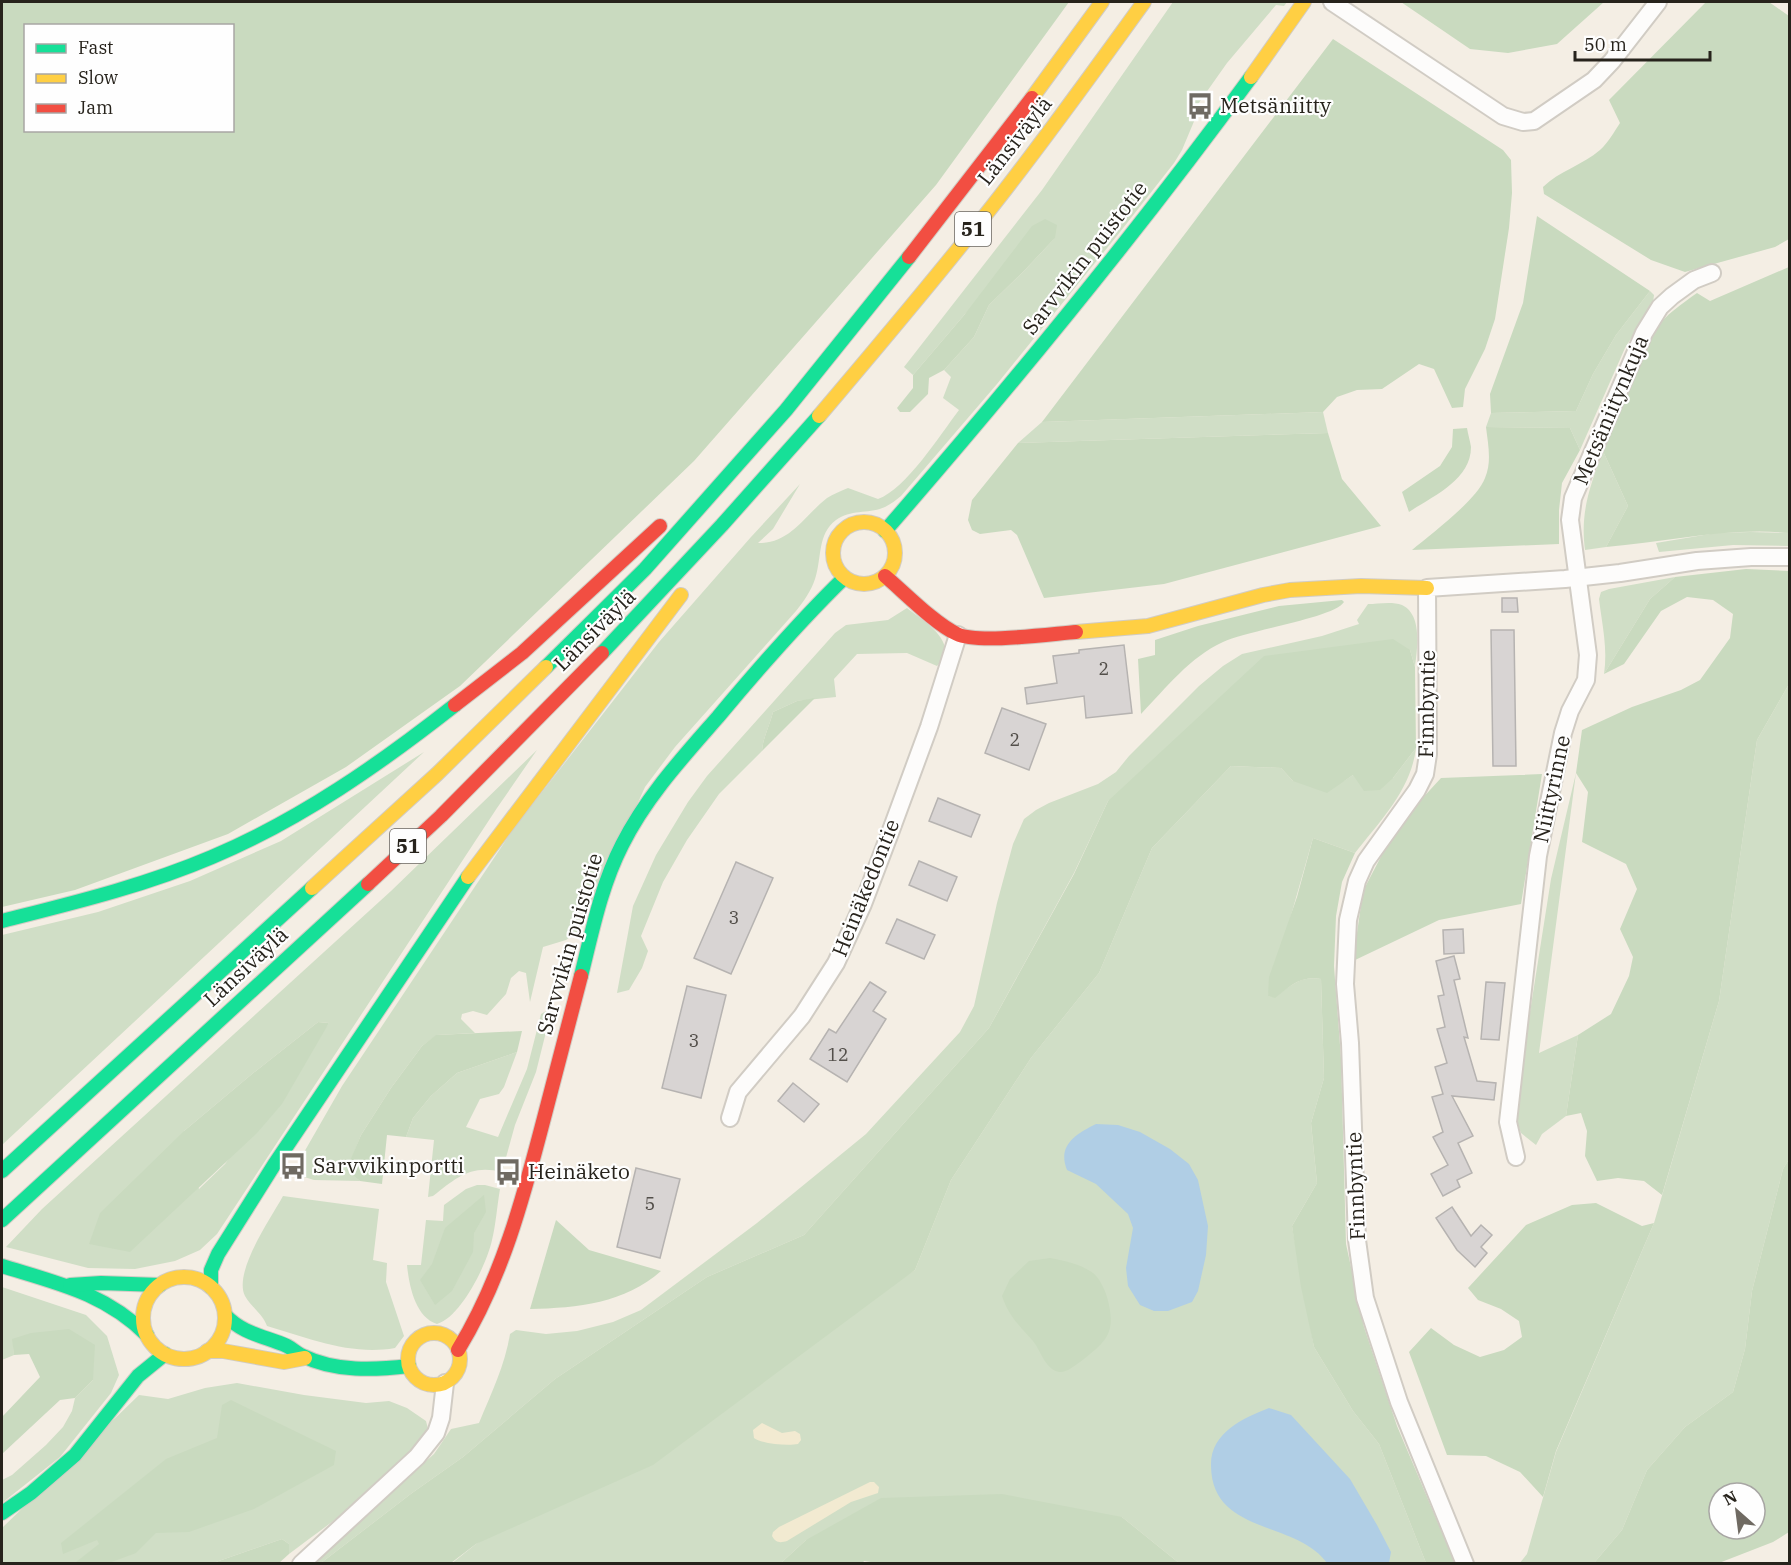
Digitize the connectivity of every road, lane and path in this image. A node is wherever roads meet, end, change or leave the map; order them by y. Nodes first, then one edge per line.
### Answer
1 (1102, 2) edge
2 (1144, 2) edge
3 (1304, 2) edge
4 (1332, 2) edge
5 (1658, 2) edge
6 (1712, 273) dead end
7 (786, 410) junction
8 (792, 449) junction
9 (885, 531) junction
10 (1790, 557) edge
11 (703, 566) dead end
12 (885, 576) junction
13 (1579, 577) junction
14 (844, 578) junction
15 (689, 585) dead end
16 (1427, 588) junction
17 (958, 635) junction
18 (2, 921) edge
19 (730, 1118) dead end
20 (1516, 1157) dead end
21 (2, 1171) edge
22 (2, 1220) edge
23 (2, 1266) edge
24 (66, 1285) junction
25 (160, 1285) junction
26 (211, 1287) junction
27 (225, 1315) junction
28 (147, 1335) junction
29 (458, 1350) junction
30 (207, 1351) junction
31 (165, 1354) junction
32 (305, 1358) junction
33 (409, 1366) junction
34 (445, 1383) junction
35 (2, 1513) edge
36 (301, 1563) edge
37 (1465, 1563) edge

1 - 7 main road, Länsiväylä / 51
2 - 8 main road, Länsiväylä / 51
3 - 9 main road, Sarvvikin puistotie
4 - 5 street
6 - 13 street, Metsäniitynkuja
7 - 18 main road
7 - 21 main road, Länsiväylä / 51
8 - 11 main road
8 - 22 main road, Länsiväylä / 51
9 - 12 main road
9 - 14 main road
10 - 13 street
12 - 14 main road
12 - 17 main road
13 - 16 street
13 - 20 street, Niittyrinne
14 - 29 main road, Sarvvikin puistotie
15 - 26 main road
16 - 17 main road
16 - 37 street, Finnbyntie
17 - 19 street, Heinäkedontie
23 - 24 main road
24 - 25 main road
24 - 28 main road
25 - 26 main road
25 - 28 main road
26 - 27 main road
27 - 30 main road
27 - 32 main road
28 - 31 main road
29 - 33 main road
29 - 34 main road
30 - 31 main road
30 - 32 main road
31 - 35 main road
32 - 33 main road
33 - 34 main road
34 - 36 street

